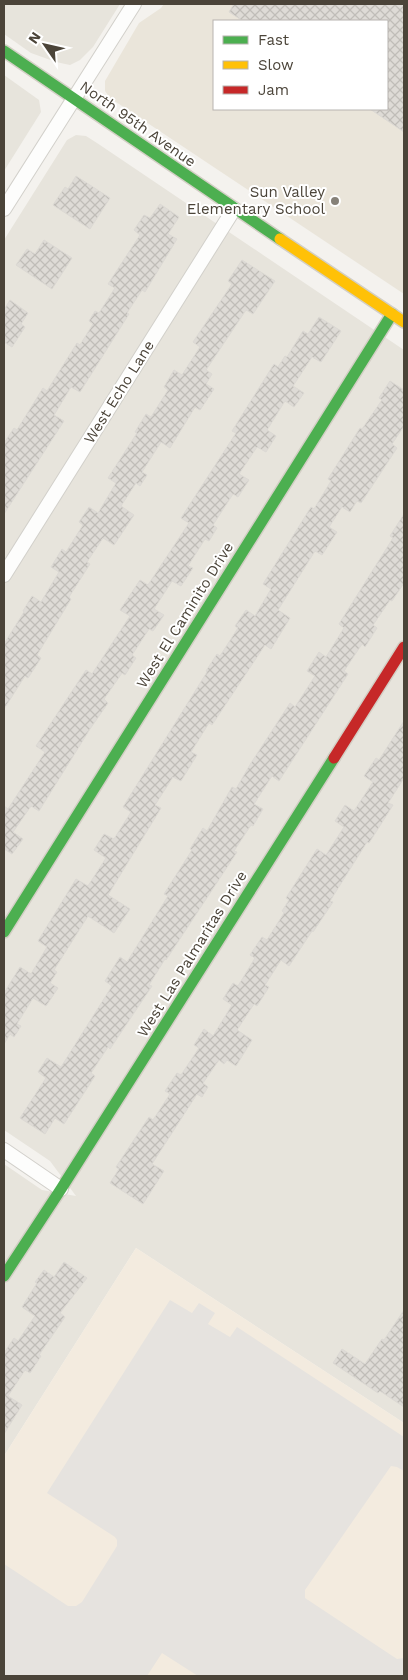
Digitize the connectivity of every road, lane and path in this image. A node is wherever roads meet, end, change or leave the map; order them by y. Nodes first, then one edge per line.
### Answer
1 (134, 4) edge
2 (4, 51) edge
3 (73, 97) junction
4 (4, 209) edge
5 (234, 209) junction
6 (392, 314) junction
7 (404, 322) edge
8 (4, 575) edge
9 (404, 647) edge
10 (4, 932) edge
11 (4, 1150) edge
12 (61, 1189) junction
13 (4, 1276) edge

1 - 3 street
2 - 3 street, North 95th Avenue
3 - 4 street
3 - 5 street, North 95th Avenue
5 - 6 street, North 95th Avenue
5 - 8 street, West Echo Lane
6 - 7 street, North 95th Avenue
6 - 10 street, West El Caminito Drive
9 - 12 street, West Las Palmaritas Drive
11 - 12 street
12 - 13 street, West Las Palmaritas Drive

